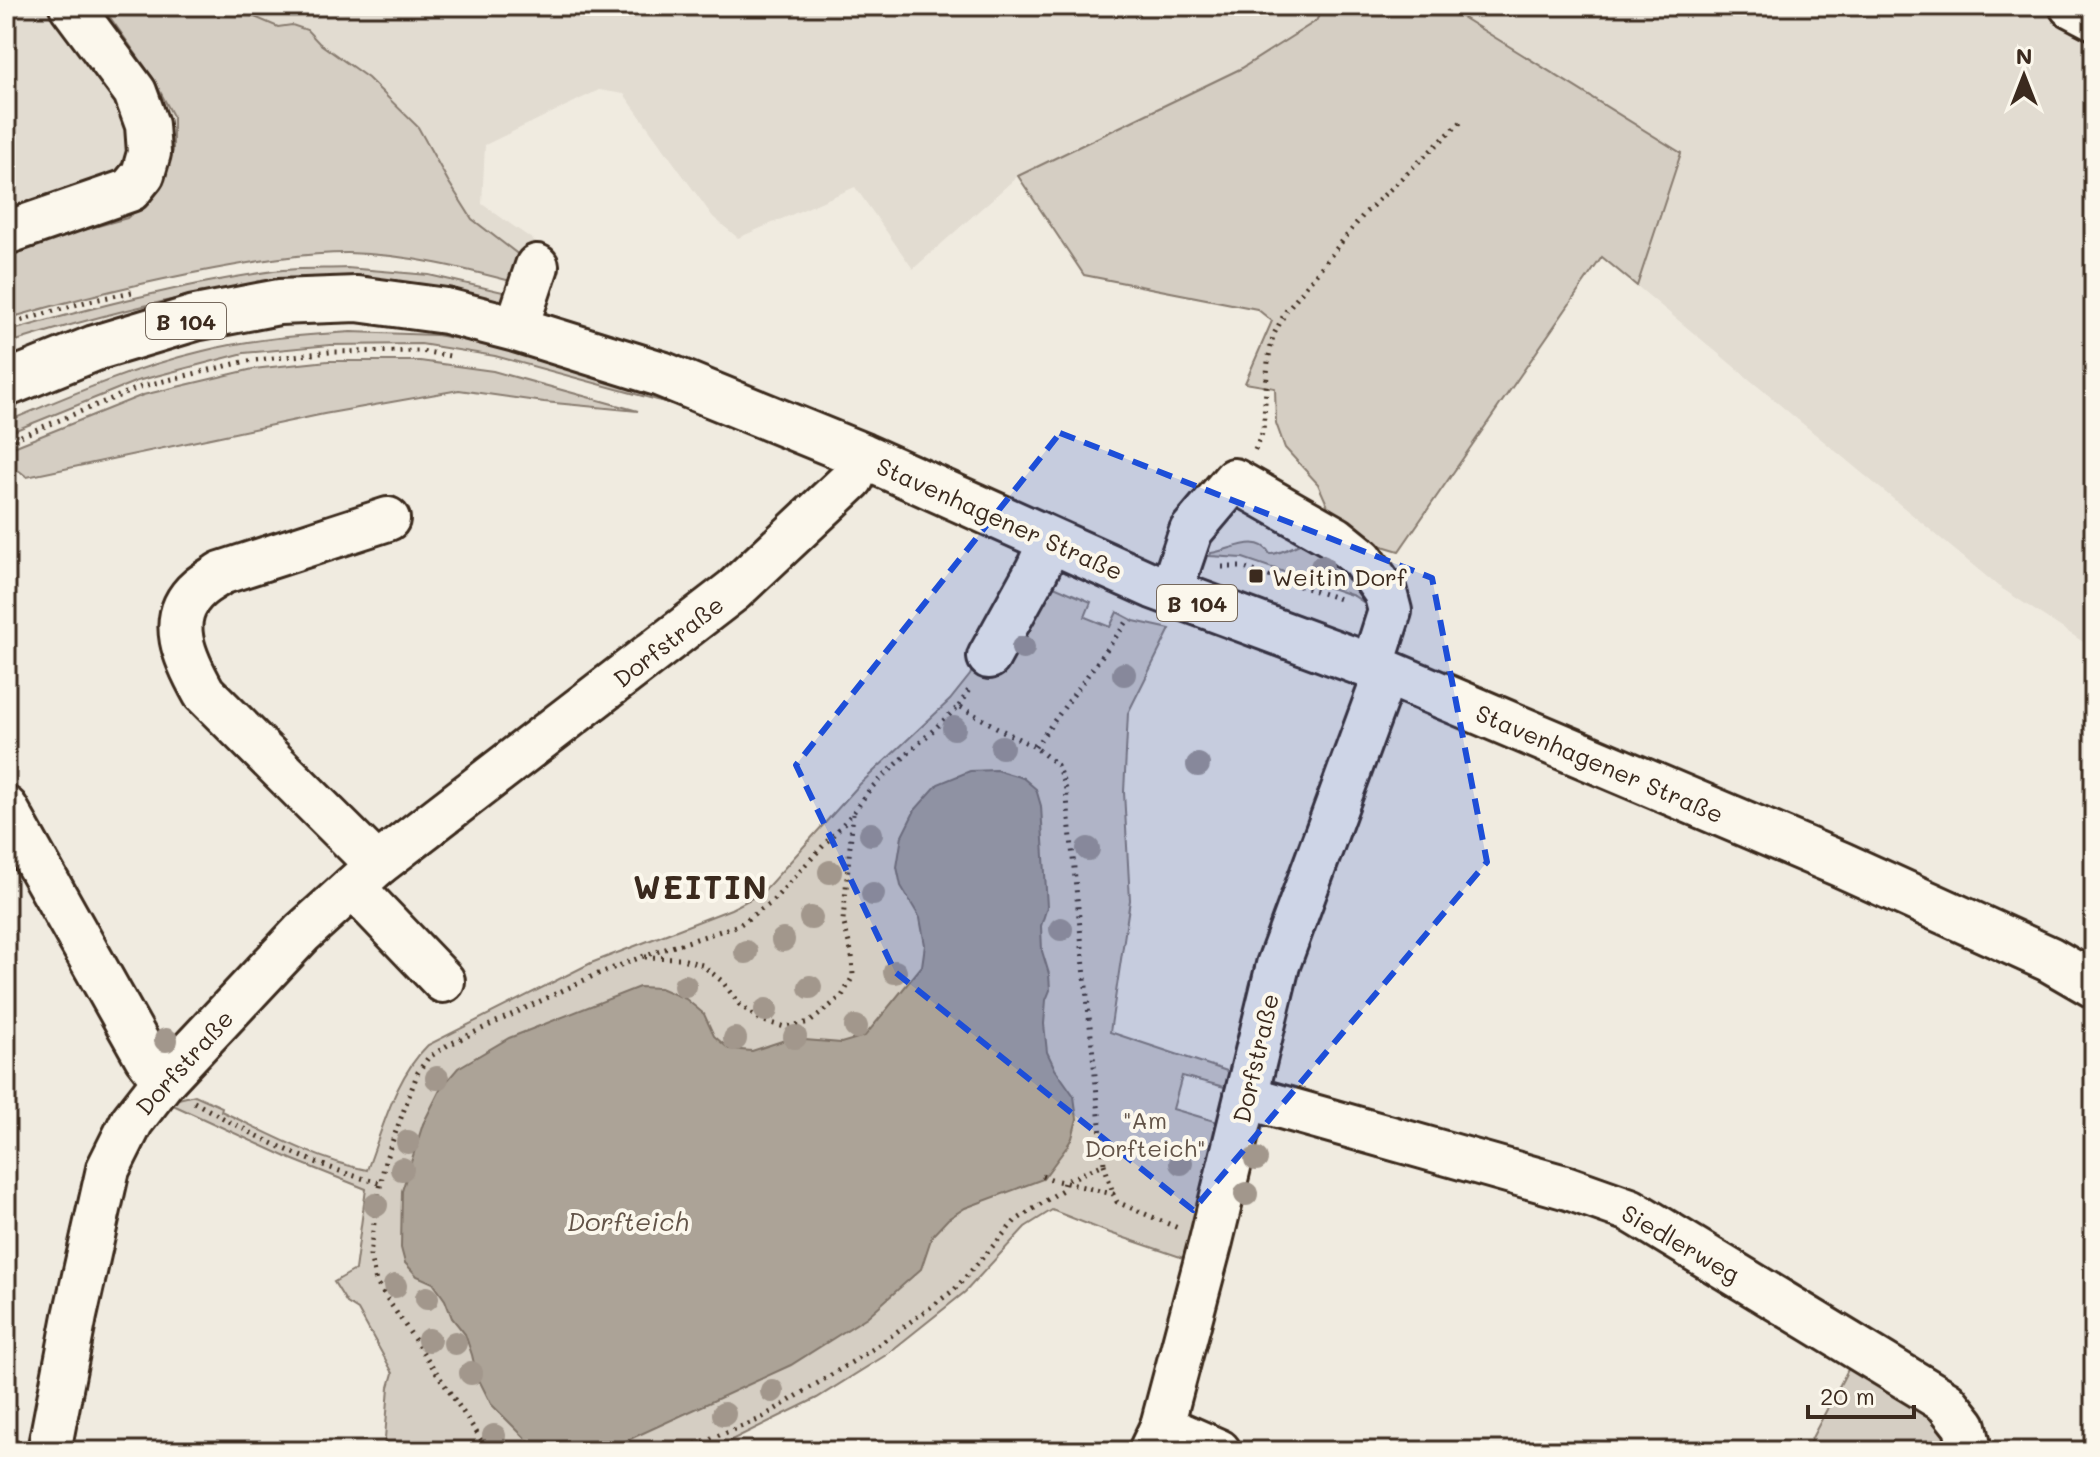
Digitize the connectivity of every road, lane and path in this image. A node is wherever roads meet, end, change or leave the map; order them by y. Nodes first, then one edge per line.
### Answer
1 (71, 6) edge
2 (2071, 6) edge
3 (2094, 18) edge
4 (1463, 120) dead end
5 (6, 233) edge
6 (537, 266) dead end
7 (516, 329) junction
8 (451, 356) dead end
9 (6, 384) edge
10 (6, 442) edge
11 (863, 456) junction
12 (1234, 480) junction
13 (388, 519) dead end
14 (1050, 541) junction
15 (1152, 600) junction
16 (989, 657) dead end
17 (1379, 669) junction
18 (1035, 747) junction
19 (6, 808) edge
20 (853, 813) junction
21 (365, 876) junction
22 (641, 957) junction
23 (443, 981) dead end
24 (2094, 985) edge
25 (164, 1080) junction
26 (1246, 1097) junction
27 (1104, 1164) junction
28 (1042, 1176) dead end
29 (1059, 1181) junction
30 (380, 1183) junction
31 (1113, 1194) junction
32 (1211, 1241) junction
33 (1156, 1439) edge
34 (49, 1451) edge
35 (489, 1451) edge
36 (678, 1451) edge
37 (1219, 1451) edge
38 (1970, 1451) edge

1 - 5 street
2 - 3 street
4 - 12 path
6 - 7 street
7 - 9 main road, Stavenhagener Straße / B 104
7 - 11 main road, Stavenhagener Straße / B 104
8 - 10 path
11 - 14 main road, Stavenhagener Straße / B 104
11 - 21 street, Dorfstraße
12 - 15 street
12 - 17 street, Dorfstraße
13 - 21 street
14 - 15 main road, Stavenhagener Straße / B 104
14 - 16 street
15 - 17 main road, Stavenhagener Straße / B 104
15 - 18 path
17 - 24 main road, Stavenhagener Straße / B 104
17 - 26 street, Dorfstraße
18 - 20 path
18 - 27 path
19 - 25 street
20 - 22 path
20 - 22 path
21 - 23 street
21 - 25 street, Dorfstraße
22 - 30 path
25 - 30 path
25 - 34 street, Dorfstraße
26 - 32 street, Dorfstraße
26 - 38 street, Siedlerweg
27 - 29 path
27 - 31 path
28 - 29 path
29 - 31 path
29 - 36 path
30 - 35 path
31 - 32 path
32 - 33 street, Dorfstraße
33 - 37 street

